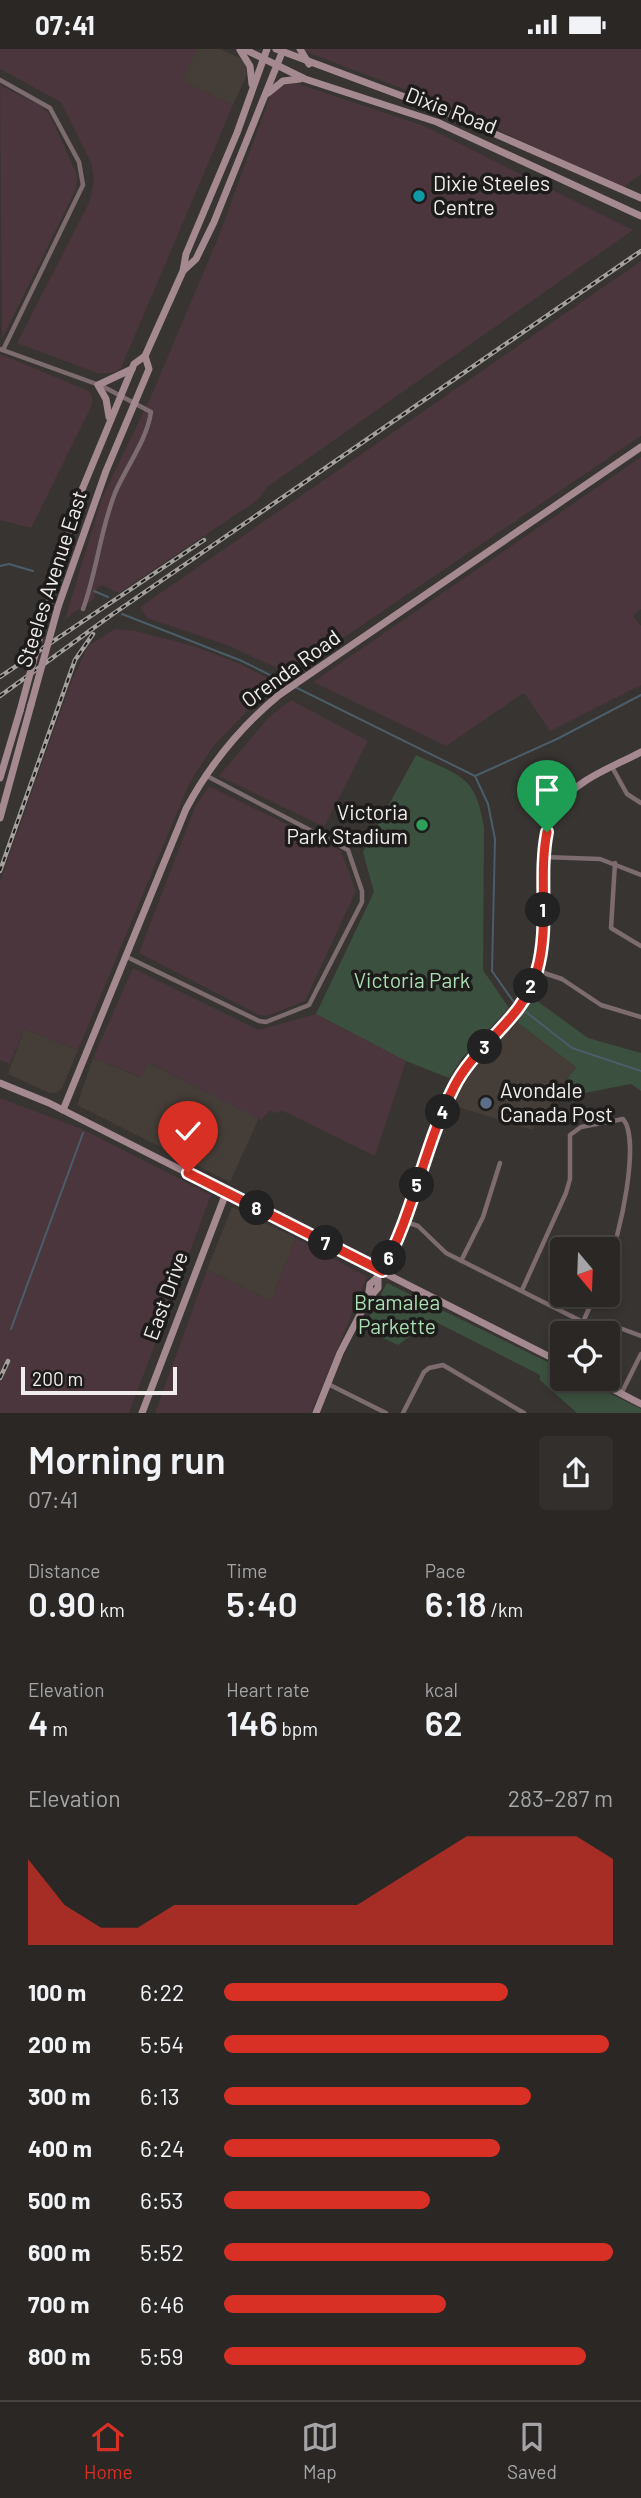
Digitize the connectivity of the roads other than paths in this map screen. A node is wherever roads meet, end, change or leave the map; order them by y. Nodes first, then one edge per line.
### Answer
1 (242, 49) edge
2 (267, 49) edge
3 (300, 49) edge
4 (281, 50) edge
5 (264, 59) junction
6 (310, 64) junction
7 (277, 66) junction
8 (305, 79) junction
9 (0, 80) edge
10 (252, 91) junction
11 (265, 96) junction
12 (641, 198) edge
13 (641, 216) edge
14 (183, 271) junction
15 (1, 349) edge
16 (145, 356) junction
17 (132, 368) junction
18 (98, 385) junction
19 (120, 395) junction
20 (135, 401) junction
21 (108, 423) junction
22 (641, 447) edge
23 (83, 609) dead end
24 (641, 752) edge
25 (612, 767) junction
26 (205, 774) junction
27 (0, 778) edge
28 (641, 803) edge
29 (0, 818) edge
30 (544, 857) junction
31 (615, 863) junction
32 (641, 875) edge
33 (641, 946) edge
34 (127, 957) junction
35 (537, 971) junction
36 (641, 1017) edge
37 (0, 1083) edge
38 (63, 1109) junction
39 (637, 1144) dead end
40 (500, 1163) dead end
41 (634, 1190) dead end
42 (226, 1193) junction
43 (404, 1221) junction
44 (617, 1237) edge
45 (461, 1261) junction
46 (382, 1271) junction
47 (522, 1290) junction
48 (581, 1321) edge
49 (620, 1328) edge
50 (641, 1336) edge
51 (641, 1354) edge
52 (550, 1357) edge
53 (327, 1384) junction
54 (615, 1391) edge
55 (621, 1394) junction
56 (641, 1404) edge
57 (142, 1413) edge
58 (316, 1413) edge
59 (386, 1413) edge
60 (403, 1413) edge
61 (524, 1413) edge

1 - 5 main road, Dixie Road
1 - 10 main road
2 - 5 main road, Steeles Avenue East
3 - 6 main road
4 - 6 main road, Dixie Road
4 - 7 main road, Steeles Avenue East
5 - 7 main road, Dixie Road
5 - 10 main road, Steeles Avenue East
6 - 12 main road, Dixie Road
7 - 8 main road, Dixie Road
7 - 11 main road, Steeles Avenue East
8 - 11 main road
8 - 13 main road, Dixie Road
9 - 15 street
10 - 14 main road, Steeles Avenue East
11 - 14 main road, Steeles Avenue East
14 - 16 main road, Steeles Avenue East
15 - 18 street
16 - 17 main road, Steeles Avenue East
16 - 20 main road, Steeles Avenue East
17 - 18 main road
17 - 19 main road, Steeles Avenue East
18 - 19 street
18 - 21 main road
19 - 20 street
19 - 21 main road, Steeles Avenue East
20 - 23 street
20 - 29 main road, Steeles Avenue East, bridge
21 - 27 main road, Steeles Avenue East, bridge
22 - 26 main road, Orenda Road
24 - 25 main road
25 - 28 street
25 - 30 main road
26 - 34 main road, Orenda Road
26 - 34 street
30 - 31 street
30 - 35 main road
31 - 32 street
31 - 33 street
34 - 38 main road, Orenda Road
35 - 36 street
35 - 43 main road
37 - 38 main road
38 - 42 main road
39 - 47 street
40 - 45 street
41 - 44 street
42 - 46 main road
42 - 57 main road, East Drive
43 - 45 street
43 - 46 main road
45 - 47 street
46 - 52 main road
46 - 53 main road
47 - 48 street
49 - 50 street
51 - 55 street
53 - 58 main road
53 - 59 street
54 - 55 main road
55 - 56 main road
60 - 61 street

